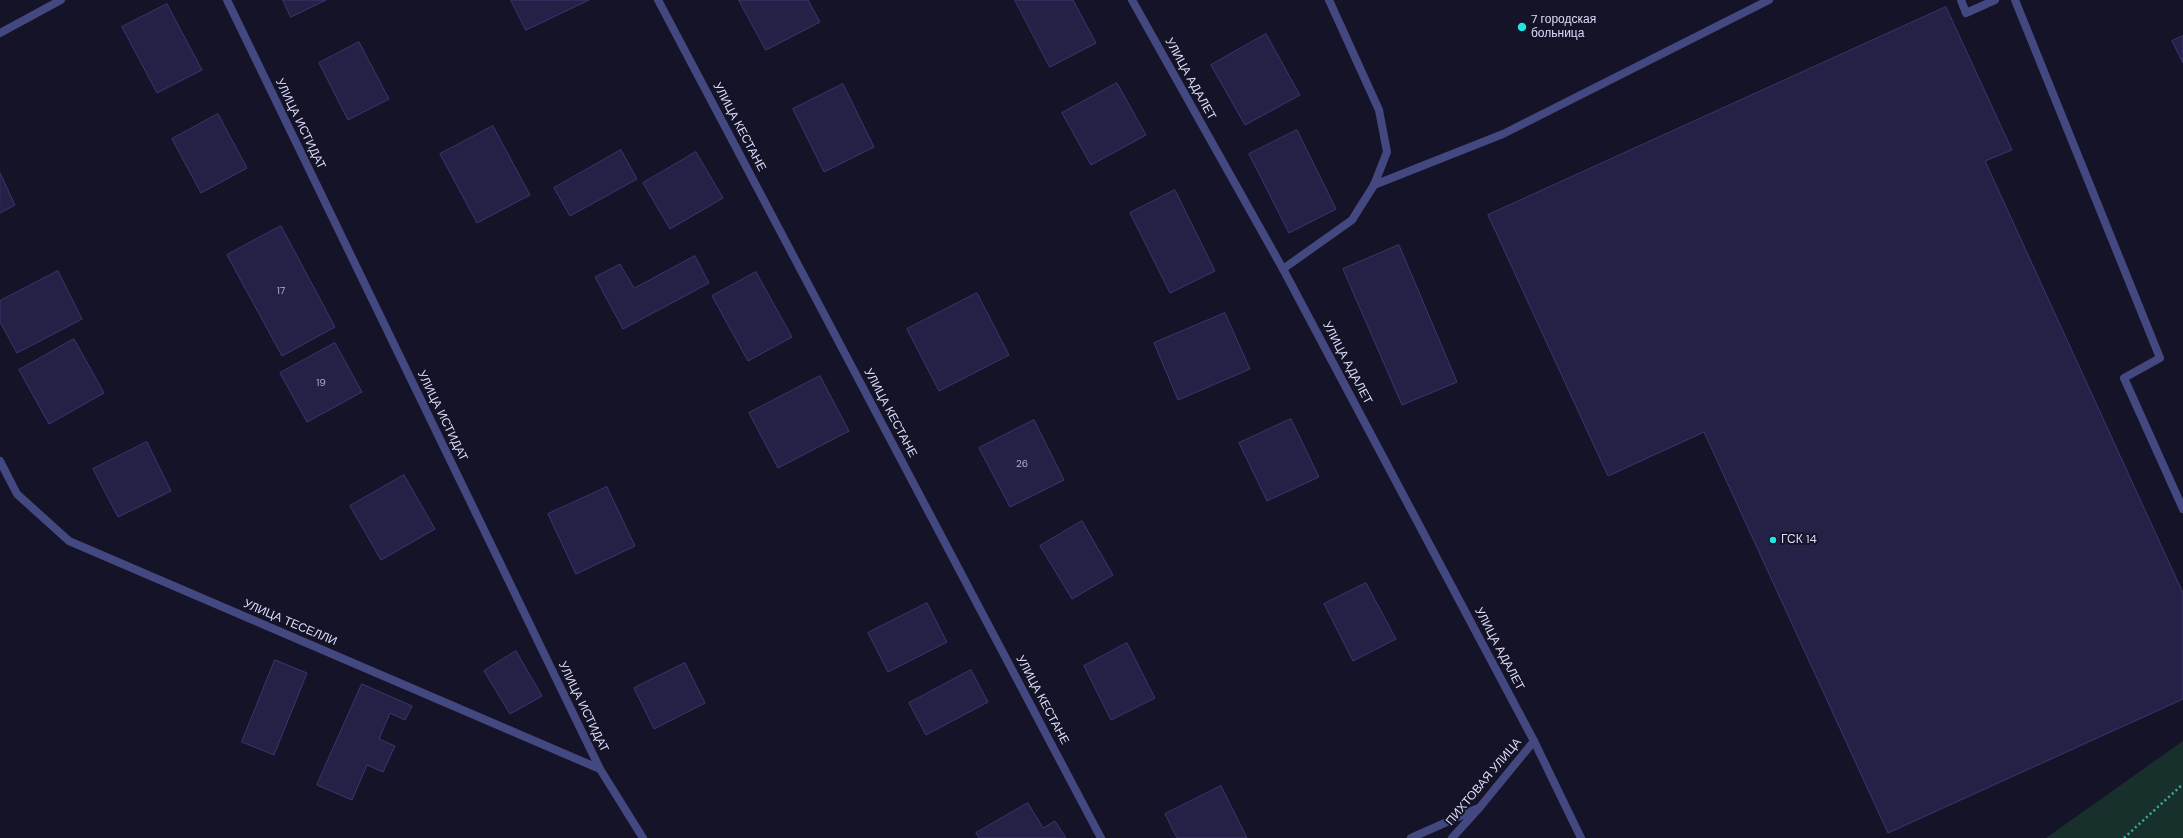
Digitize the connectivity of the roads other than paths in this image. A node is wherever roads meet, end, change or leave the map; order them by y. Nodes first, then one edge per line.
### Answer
1 (61, 0) edge
2 (227, 0) edge
3 (658, 0) edge
4 (1132, 0) edge
5 (1329, 0) edge
6 (1769, 0) edge
7 (1961, 0) edge
8 (1995, 0) edge
9 (2015, 0) edge
10 (0, 32) edge
11 (1374, 185) junction
12 (1283, 269) junction
13 (0, 462) edge
14 (2183, 509) edge
15 (1534, 741) junction
16 (600, 769) junction
17 (1480, 807) junction
18 (643, 838) edge
19 (1102, 838) edge
20 (1411, 838) edge
21 (1452, 838) edge
22 (1581, 838) edge

1 - 10 street
2 - 16 street, УЛИЦА ИСТИДАТ
3 - 19 street, УЛИЦА КЕСТАНЕ
4 - 12 street, УЛИЦА АДАЛЕТ
5 - 11 street
6 - 11 street
7 - 8 street
9 - 14 street
11 - 12 street
12 - 15 street, УЛИЦА АДАЛЕТ
13 - 16 street, УЛИЦА ТЕСЕЛЛИ
15 - 17 street, ПИХТОВАЯ УЛИЦА
15 - 22 street, УЛИЦА АДАЛЕТ
16 - 18 street, УЛИЦА ИСТИДАТ
17 - 20 street
17 - 21 street, ПИХТОВАЯ УЛИЦА

